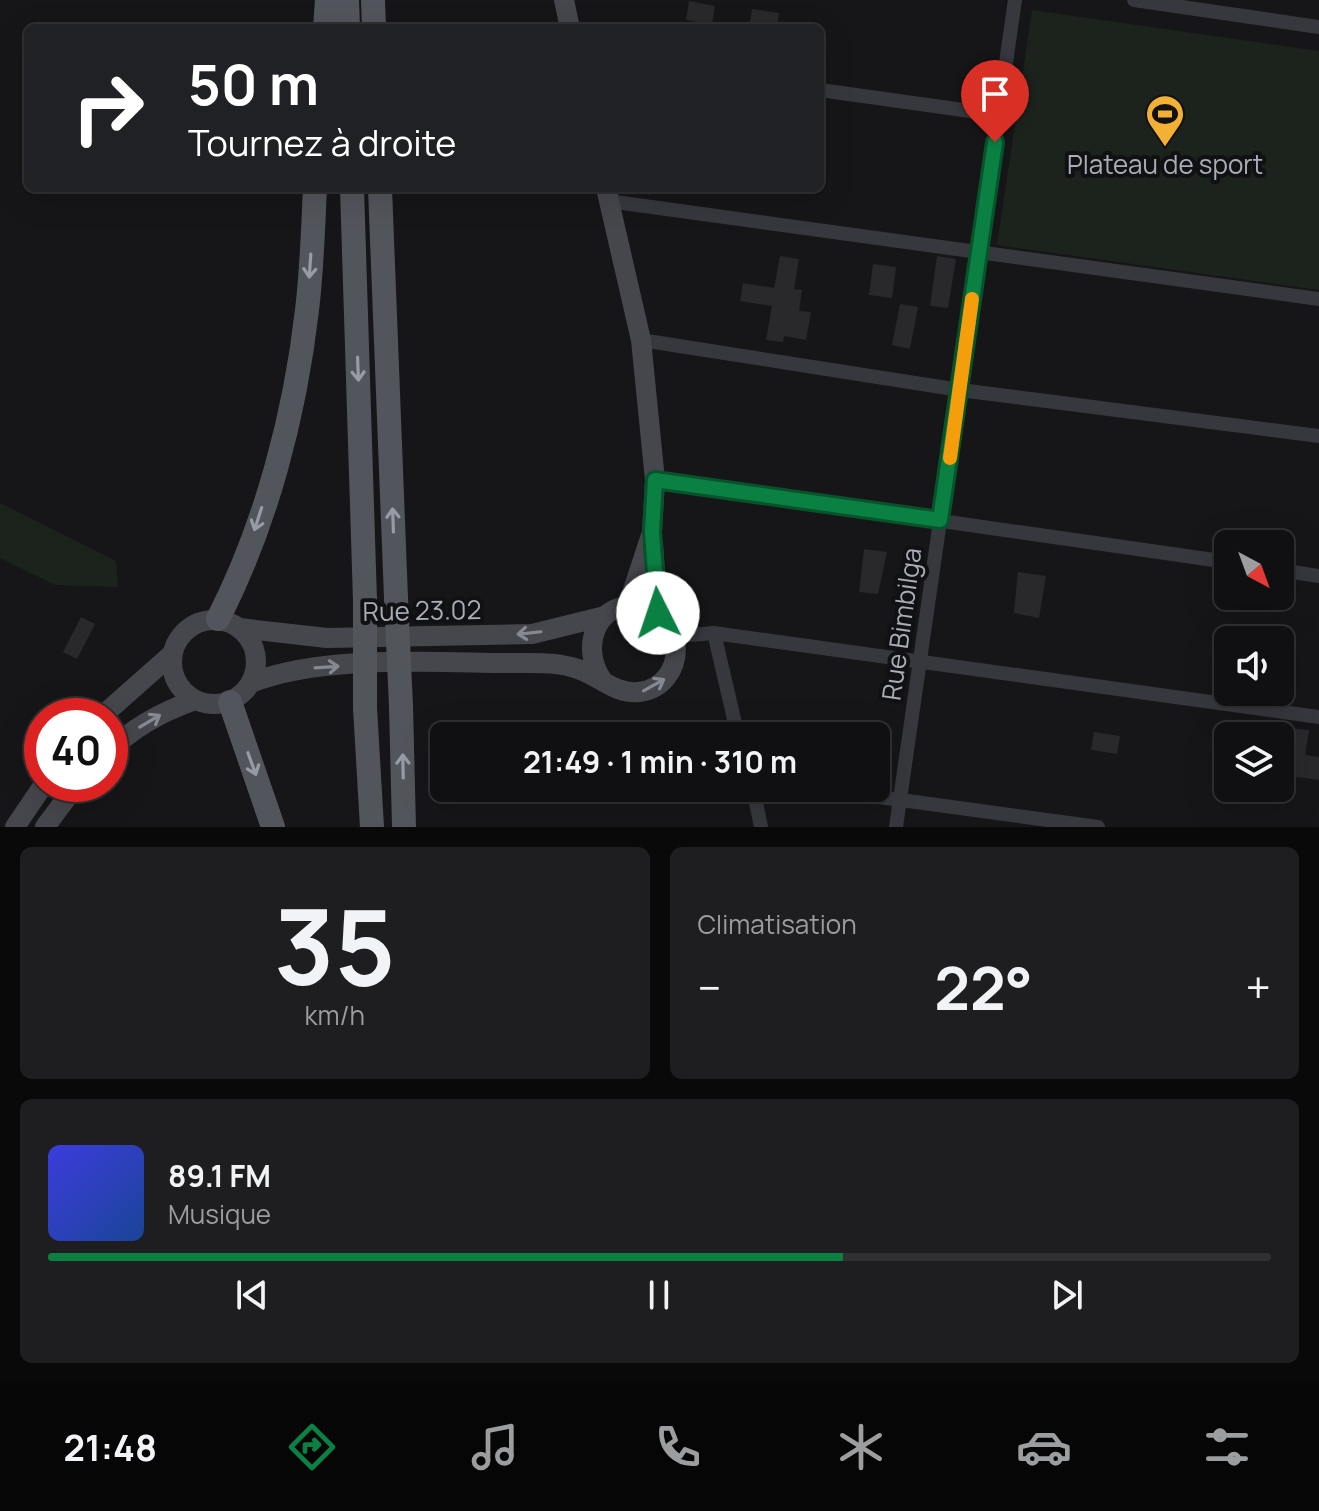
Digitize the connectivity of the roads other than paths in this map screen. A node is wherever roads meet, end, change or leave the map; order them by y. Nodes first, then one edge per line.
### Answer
1 (327, 0) edge
2 (347, 0) edge
3 (373, 0) edge
4 (564, 0) edge
5 (1015, 0) edge
6 (1134, 0) edge
7 (325, 24) edge
8 (348, 24) edge
9 (374, 24) edge
10 (569, 24) edge
11 (1319, 27) edge
12 (824, 91) edge
13 (999, 115) junction
14 (315, 192) edge
15 (352, 192) edge
16 (380, 192) edge
17 (607, 194) edge
18 (979, 253) junction
19 (1319, 299) edge
20 (641, 340) junction
21 (960, 390) junction
22 (1319, 436) edge
23 (655, 480) junction
24 (940, 520) junction
25 (652, 532) junction
26 (1214, 560) edge
27 (1294, 572) edge
28 (1319, 576) edge
29 (628, 605) junction
30 (658, 613) junction
31 (605, 616) junction
32 (228, 624) junction
33 (714, 633) junction
34 (676, 636) junction
35 (172, 654) junction
36 (920, 659) junction
37 (601, 678) junction
38 (251, 683) junction
39 (122, 698) edge
40 (195, 700) junction
41 (230, 702) junction
42 (1319, 717) edge
43 (735, 722) edge
44 (128, 734) edge
45 (890, 797) edge
46 (900, 798) junction
47 (32, 802) edge
48 (64, 802) edge
49 (756, 802) edge
50 (15, 827) edge
51 (45, 827) edge
52 (273, 827) edge
53 (372, 827) edge
54 (404, 827) edge
55 (761, 827) edge
56 (896, 827) edge
57 (1098, 827) edge

1 - 7 main road
2 - 8 main road
3 - 9 main road
4 - 10 street
5 - 13 street, Rue Bimbilga
6 - 11 street
12 - 13 street
13 - 18 street, Rue Bimbilga
14 -> 32 main road
15 -> 53 main road, bridge
54 -> 16 main road, bridge
17 - 18 street
17 - 20 street
18 - 19 street
18 - 21 street, Rue Bimbilga
20 - 21 street
20 - 23 street
21 - 22 street
21 - 24 street, Rue Bimbilga
23 - 24 street
23 - 25 street
24 - 26 street
24 - 36 street, Rue Bimbilga
25 - 29 street
25 - 30 street
27 - 28 street
29 - 30 street
29 - 31 street, Rue 23.02
30 - 34 street
31 -> 32 street, Rue 23.02
31 - 37 street
32 - 35 street, Rue 23.02
32 - 38 street
33 - 34 street
33 - 36 street
33 - 43 street
37 -> 34 street, Rue 23.02
35 - 39 street, Rue 23.02
35 - 40 street
36 - 42 street
36 - 46 street, Rue Bimbilga
38 -> 37 street, Rue 23.02
38 - 41 street, Rue 23.02
40 - 41 street
44 -> 40 street
41 -> 52 main road
45 - 46 street
46 - 56 street, Rue Bimbilga
46 - 57 street
47 - 50 street
48 - 51 street
49 - 55 street

